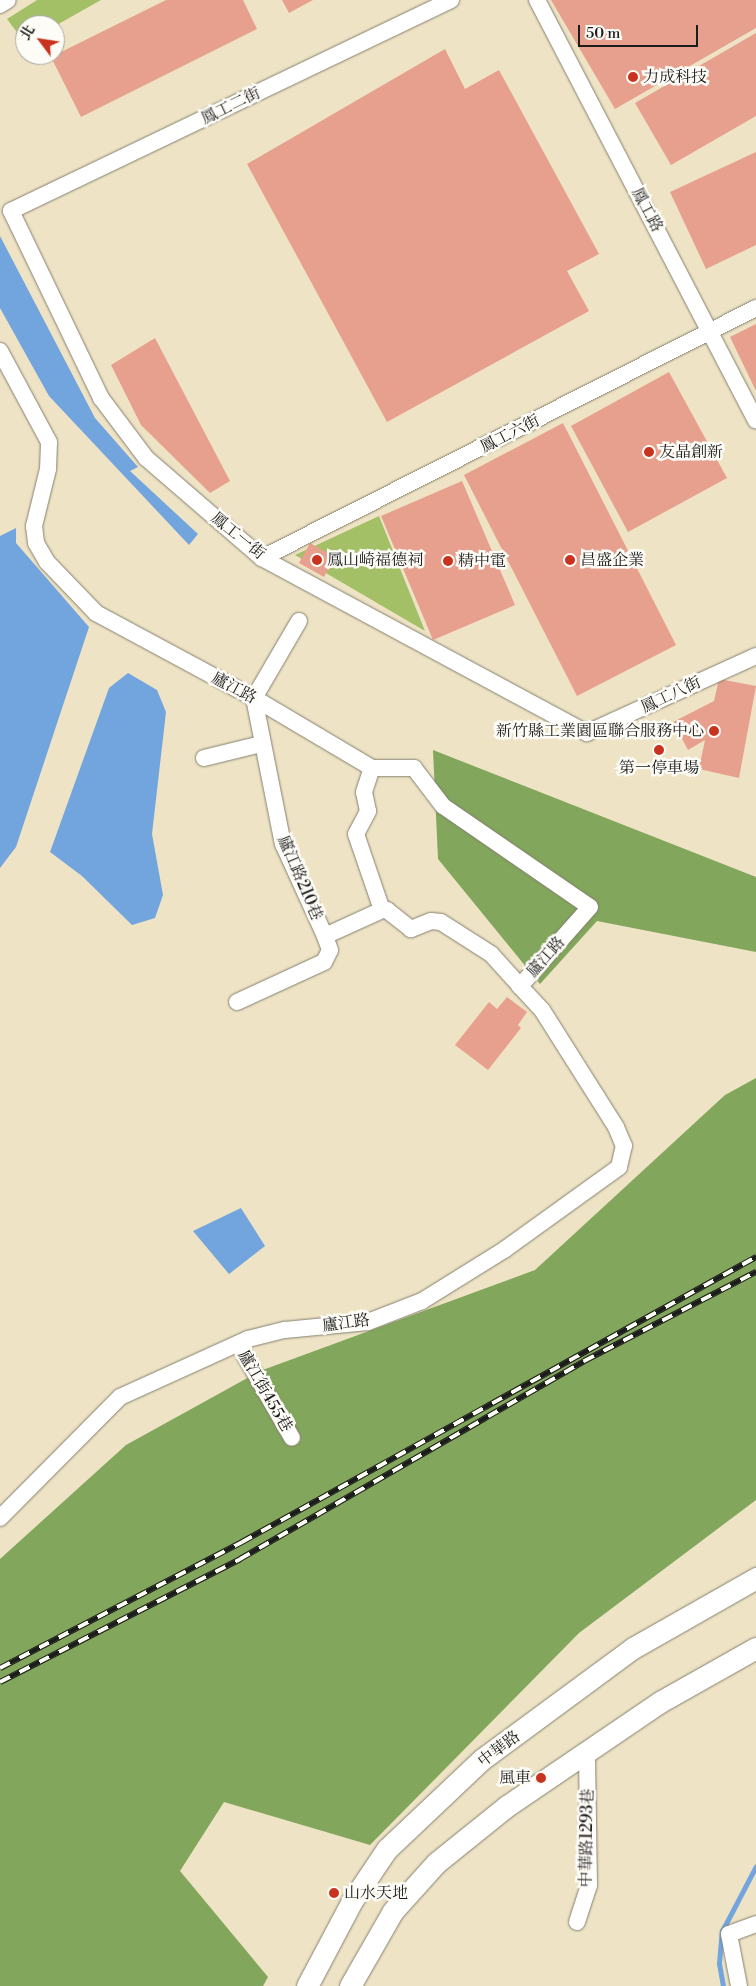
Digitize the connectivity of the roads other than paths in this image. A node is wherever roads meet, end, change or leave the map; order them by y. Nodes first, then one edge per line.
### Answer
1 (8, 0) edge
2 (451, 0) edge
3 (537, 0) edge
4 (0, 5) edge
5 (11, 212) joint
6 (756, 308) edge
7 (711, 332) junction
8 (0, 351) edge
9 (756, 420) edge
10 (262, 558) junction
11 (299, 621) dead end
12 (756, 656) edge
13 (254, 698) junction
14 (587, 733) joint
15 (261, 744) junction
16 (204, 758) dead end
17 (372, 768) junction
18 (382, 910) junction
19 (325, 936) junction
20 (520, 986) junction
21 (237, 1002) dead end
22 (238, 1344) junction
23 (292, 1438) dead end
24 (0, 1518) edge
25 (756, 1578) edge
26 (756, 1648) edge
27 (587, 1752) junction
28 (577, 1922) dead end
29 (756, 1924) edge
30 (307, 1986) edge
31 (350, 1986) edge
32 (739, 1986) edge

1 - 4 street
2 - 5 street, 鳳工二街
3 - 7 street, 鳳工路
5 - 10 street, 鳳工一街
6 - 7 street, 鳳工六街
7 - 9 street, 鳳工路
7 - 10 street, 鳳工六街
8 - 13 street, 廬江路
10 - 14 street, 鳳工一街
11 - 13 street
12 - 14 street, 鳳工八街
13 - 15 street, 廬江路210巷
13 - 17 street, 廬江路
15 - 16 street
15 - 19 street, 廬江路210巷
17 - 18 street
17 - 20 street, 廬江路
18 - 19 street, 廬江路210巷
18 - 20 street
19 - 21 street
20 - 22 street, 廬江路
22 - 23 street, 廬江街455巷
22 - 24 street, 廬江路
25 - 30 main road, 中華路
26 - 27 main road
27 - 28 street, 中華路1293巷
27 - 31 main road
29 - 32 street

